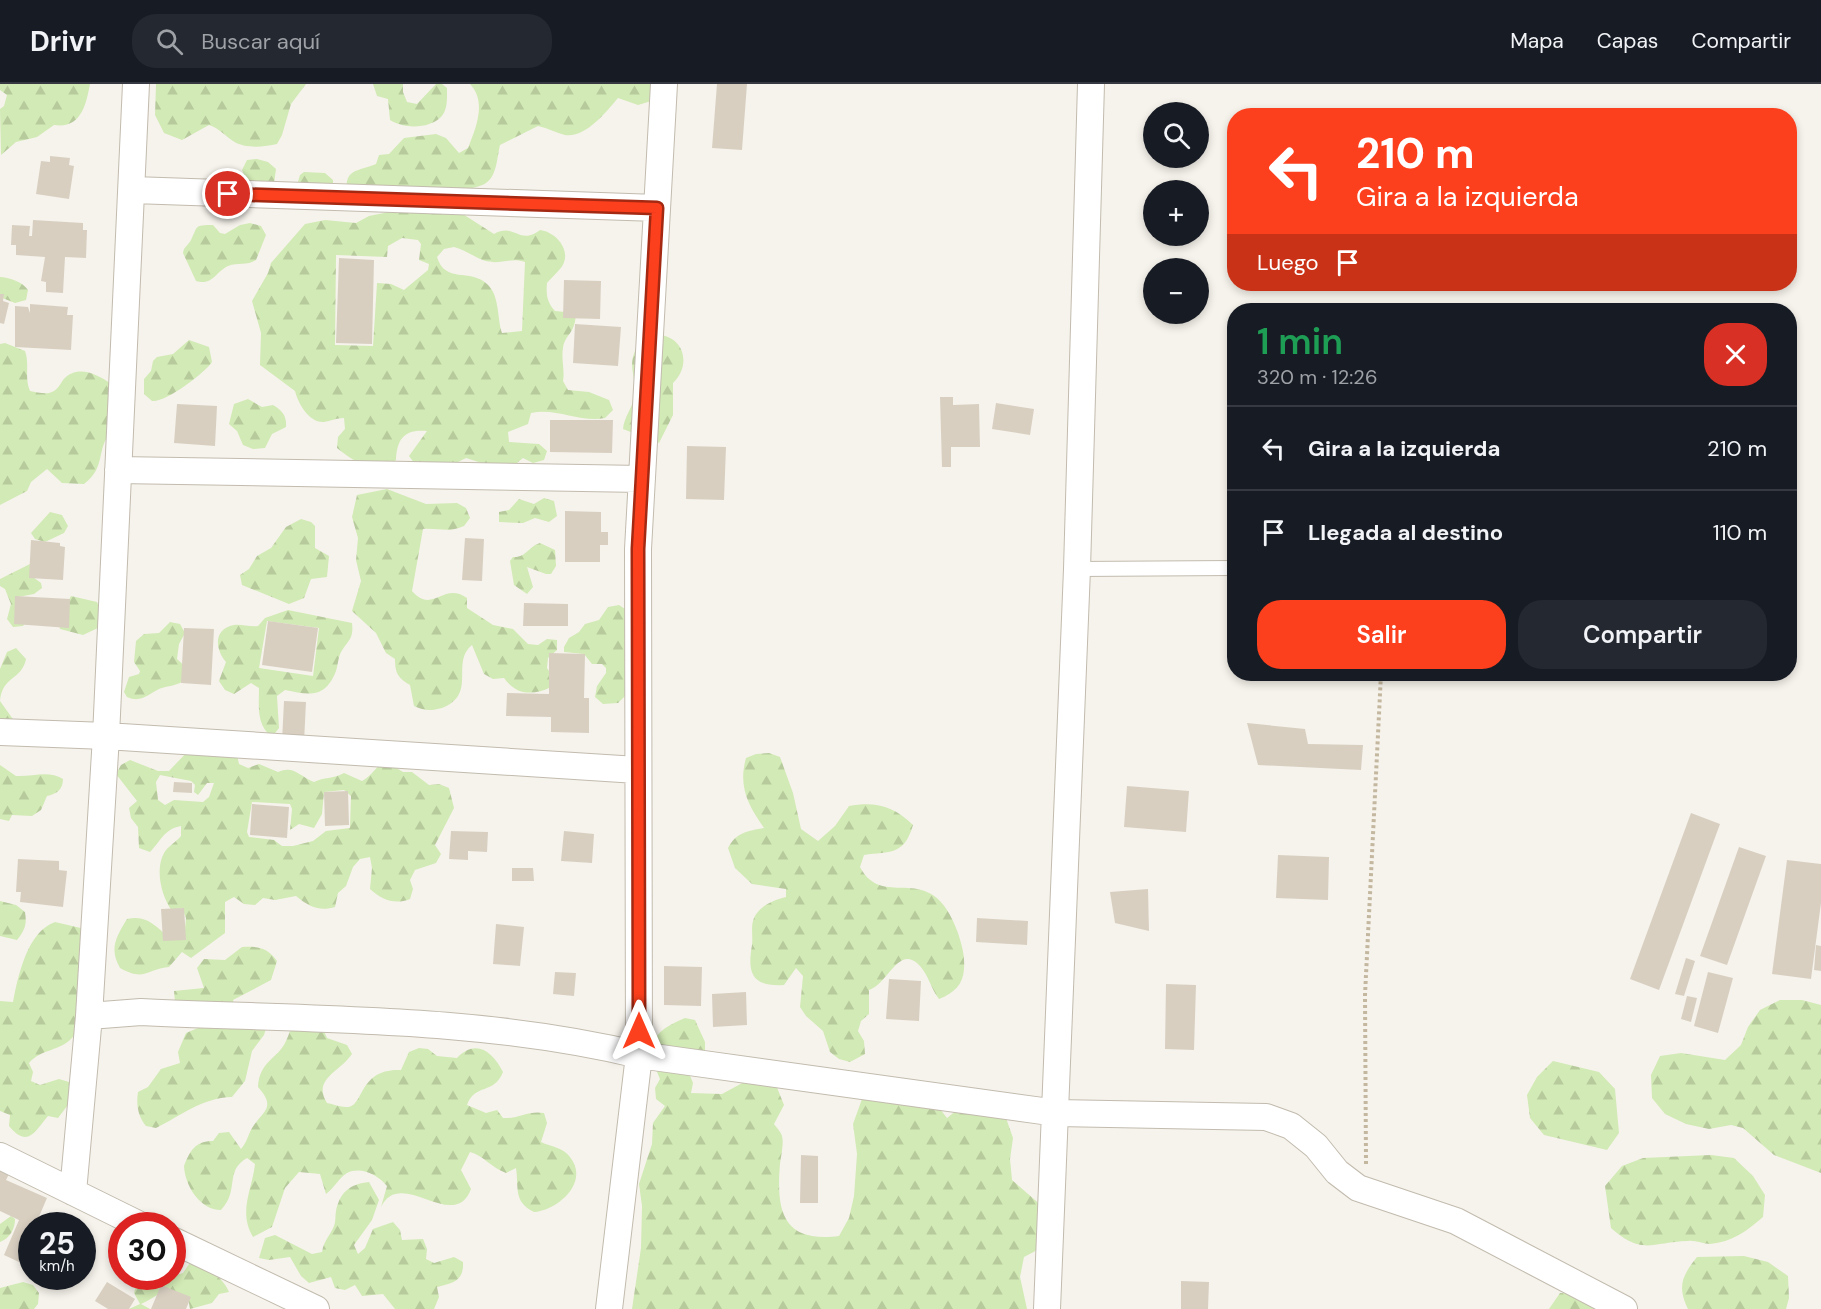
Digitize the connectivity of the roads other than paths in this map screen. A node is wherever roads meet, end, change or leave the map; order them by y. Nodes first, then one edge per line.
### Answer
1 (136, 84) edge
2 (664, 84) edge
3 (1091, 84) edge
4 (133, 190) junction
5 (657, 208) junction
6 (118, 470) junction
7 (642, 479) junction
8 (1077, 568) junction
9 (1227, 568) edge
10 (0, 732) edge
11 (106, 736) junction
12 (637, 770) junction
13 (88, 1016) junction
14 (639, 1055) junction
15 (1057, 1113) junction
16 (0, 1156) edge
17 (73, 1192) junction
18 (114, 1212) edge
19 (186, 1248) edge
20 (275, 1301) edge
21 (316, 1309) edge
22 (609, 1309) edge
23 (1047, 1309) edge
24 (1624, 1309) edge

1 - 4 street
2 - 5 street
3 - 8 street
4 - 5 street
4 - 6 street
5 - 7 street
6 - 7 street
6 - 11 street
7 - 12 street
8 - 9 lane
8 - 15 street
10 - 11 street
11 - 12 street
11 - 13 street
12 - 14 street
13 - 14 street
13 - 17 street
14 - 15 street
14 - 22 street
15 - 23 street
15 - 24 street
16 - 17 street
17 - 18 street
19 - 20 street
20 - 21 street

